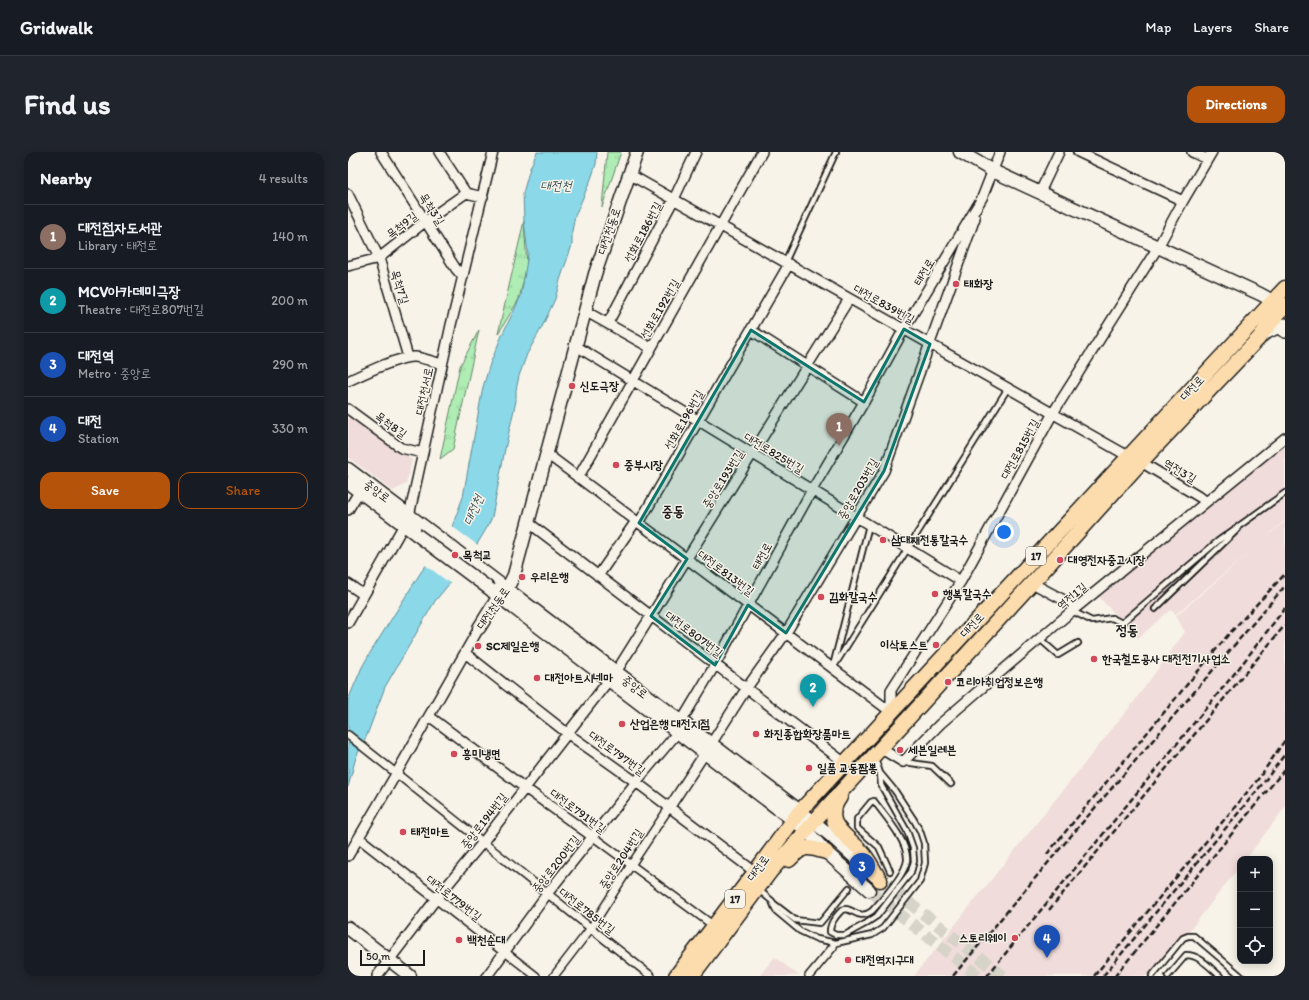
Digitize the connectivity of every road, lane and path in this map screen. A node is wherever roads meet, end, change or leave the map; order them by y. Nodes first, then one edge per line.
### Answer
1 (381, 152) edge
2 (439, 152) edge
3 (493, 152) edge
4 (637, 152) edge
5 (696, 152) edge
6 (762, 152) edge
7 (836, 152) edge
8 (960, 152) edge
9 (1000, 152) edge
10 (1059, 152) edge
11 (1078, 152) edge
12 (1192, 152) edge
13 (1209, 156) edge
14 (993, 171) junction
15 (628, 174) junction
16 (1040, 192) junction
17 (466, 193) junction
18 (348, 194) edge
19 (483, 197) junction
20 (982, 198) junction
21 (674, 199) junction
22 (1183, 201) junction
23 (426, 221) junction
24 (720, 226) junction
25 (1158, 247) junction
26 (378, 258) junction
27 (787, 263) junction
28 (348, 266) edge
29 (463, 277) junction
30 (1285, 288) edge
31 (849, 298) junction
32 (1282, 306) edge
33 (585, 311) junction
34 (608, 323) junction
35 (1282, 328) edge
36 (904, 329) junction
37 (751, 330) junction
38 (1258, 338) junction
39 (930, 344) junction
40 (576, 346) junction
41 (651, 348) junction
42 (408, 358) junction
43 (442, 364) junction
44 (807, 366) junction
45 (348, 381) edge
46 (633, 381) junction
47 (1008, 388) junction
48 (864, 402) junction
49 (348, 409) edge
50 (1053, 413) junction
51 (698, 420) junction
52 (1285, 438) edge
53 (423, 453) junction
54 (547, 454) junction
55 (752, 454) junction
56 (1134, 459) junction
57 (348, 470) edge
58 (578, 478) junction
59 (348, 483) edge
60 (812, 490) junction
61 (359, 492) junction
62 (1285, 493) edge
63 (1206, 501) junction
64 (348, 510) edge
65 (856, 517) junction
66 (1249, 518) junction
67 (638, 522) junction
68 (529, 523) junction
69 (412, 525) junction
70 (869, 525) junction
71 (908, 549) junction
72 (687, 559) junction
73 (598, 576) junction
74 (961, 581) junction
75 (1032, 583) junction
76 (348, 584) edge
77 (498, 589) junction
78 (364, 595) junction
79 (748, 605) junction
80 (1074, 609) junction
81 (1155, 609) dead end
82 (651, 616) junction
83 (348, 623) edge
84 (479, 628) joint
85 (786, 633) junction
86 (1040, 639) junction
87 (1078, 643) dead end
88 (465, 653) junction
89 (715, 665) junction
90 (833, 668) junction
91 (612, 676) junction
92 (746, 689) junction
93 (891, 712) junction
94 (429, 716) junction
95 (679, 727) junction
96 (568, 733) junction
97 (348, 735) edge
98 (708, 749) junction
99 (877, 751) junction
100 (903, 762) junction
101 (845, 763) junction
102 (880, 773) junction
103 (396, 774) junction
104 (856, 774) junction
105 (636, 782) junction
106 (950, 784) dead end
107 (525, 788) junction
108 (670, 808) junction
109 (796, 815) junction
110 (810, 826) junction
111 (592, 836) junction
112 (359, 838) junction
113 (483, 842) junction
114 (826, 852) junction
115 (348, 856) edge
116 (631, 865) junction
117 (755, 872) junction
118 (770, 872) junction
119 (885, 876) junction
120 (849, 888) dead end
121 (758, 889) junction
122 (869, 890) tunnel mouth
123 (547, 894) junction
124 (436, 899) junction
125 (772, 902) junction
126 (714, 926) junction
127 (348, 928) edge
128 (591, 928) junction
129 (833, 947) dead end
130 (505, 952) junction
131 (389, 959) junction
132 (377, 976) edge
133 (410, 976) edge
134 (487, 976) edge
135 (536, 976) edge
136 (554, 976) edge
137 (651, 976) edge
138 (676, 976) edge
139 (692, 976) edge
140 (809, 976) edge
141 (1152, 976) edge
142 (1168, 976) edge
143 (1220, 976) edge
144 (1242, 976) edge

1 - 23 street, 목척3길
2 - 17 street
3 - 19 street, 대전천서로
4 - 15 main road, 대전천동로
5 - 21 street, 선화로186번길
6 - 24 street, 선화로192번길
7 - 27 lane
8 - 14 main road
9 - 14 street, 태전로
10 - 16 street
11 - 22 street
12 - 13 street
13 - 22 street, 대전로815번길
14 - 16 main road
14 - 20 street, 태전로
15 - 21 street, 대전로839번길
15 - 33 main road, 대전천동로
16 - 25 main road
17 - 19 street
17 - 23 street, 목척9길
18 - 26 street, 목척7길
19 - 29 street, 대전천서로
20 - 36 street, 태전로
20 - 39 street, 중앙로203번길
21 - 24 street, 대전로839번길
21 - 34 street, 선화로186번길
22 - 25 street, 대전로815번길
23 - 26 street, 목척9길
23 - 29 street, 목척3길
24 - 27 street, 대전로839번길
24 - 41 street, 선화로192번길
25 - 32 main road
25 - 50 street, 대전로815번길
26 - 28 street, 목척9길
26 - 42 street, 목척7길
27 - 31 street, 대전로839번길
27 - 37 street, 선화로196번길
29 - 43 street, 대전천서로
30 - 32 main road, 대전로 / 17
31 - 36 street, 대전로839번길
31 - 44 street, 중앙로193번길
32 - 38 main road, 대전로 / 17
32 - 56 main road, 대전로 / 17
33 - 34 street
33 - 40 main road, 대전천동로
34 - 41 street
35 - 38 street
36 - 39 street, 대전로839번길
36 - 48 street, 태전로
37 - 44 street
37 - 51 street, 선화로196번길
38 - 56 main road, 대전로 / 17
39 - 47 street, 대전로839번길
39 - 65 street, 중앙로203번길
40 - 46 street, 대전로825번길
40 - 54 main road, 대전천동로
41 - 46 street, 선화로192번길
42 - 43 street
42 - 45 street
43 - 53 street, 대전천서로
44 - 48 street
44 - 55 street, 중앙로193번길
46 - 51 street, 대전로825번길
46 - 58 street, 선화로192번길
47 - 50 street, 대전로839번길
47 - 71 lane
48 - 60 street, 태전로
49 - 53 street, 목척8길
50 - 56 street, 대전로839번길
50 - 74 street, 대전로815번길
51 - 55 street, 대전로825번길
51 - 67 street, 선화로196번길
52 - 63 street, 역전1길
53 - 69 street, 대전천서로
54 - 58 street, 대전로813번길
54 - 68 main road, 대전천동로
55 - 60 street, 대전로825번길
55 - 72 street, 중앙로193번길
56 - 63 street, 역전3길
56 - 75 main road, 대전로 / 17
56 - 93 main road, 대전로 / 17
57 - 69 main road, 중앙로
58 - 67 street, 대전로813번길
59 - 61 main road, 중앙로
60 - 65 street, 대전로825번길
60 - 79 street, 태전로
61 - 64 street
61 - 69 main road, 중앙로
62 - 66 lane
63 - 80 street, 역전1길
65 - 70 street, 대전로825번길
65 - 85 street, 중앙로203번길
66 - 80 lane
66 - 81 lane
67 - 72 street, 대전로813번길
67 - 73 street, 선화로196번길
68 - 73 street, 대전로807번길
68 - 77 main road, 대전천동로
69 - 77 main road, 중앙로, bridge
69 - 78 street, 대전천서로
70 - 71 street, 대전로825번길
70 - 90 lane
71 - 74 street, 대전로825번길
71 - 90 lane
72 - 79 street, 대전로813번길
72 - 82 street, 중앙로193번길
73 - 82 street, 대전로807번길
74 - 93 street, 대전로815번길
75 - 80 street
75 - 99 main road, 대전로 / 17
76 - 78 street
77 - 84 main road, 대전천동로
77 - 91 main road, 중앙로
78 - 83 street, 대전천서로
79 - 85 street, 대전로813번길
79 - 89 street, 태전로
80 - 86 street, 역전1길
82 - 89 street, 대전로807번길
82 - 91 street, 중앙로193번길
84 - 88 street, 대전천동로
85 - 90 street, 대전로813번길
85 - 92 street, 중앙로203번길
86 - 87 lane
86 - 100 street, 역전1길
88 - 94 street, 대전천동로
88 - 96 street, 대전로797번길
89 - 92 street, 대전로807번길
89 - 95 street, 태전로
90 - 93 street, 대전로813번길
91 - 95 main road, 중앙로
91 - 96 street, 중앙로194번길
92 - 98 street, 중앙로203번길
92 - 101 street, 대전로807번길
93 - 101 main road, 대전로 / 17
94 - 103 street, 대전천동로
94 - 107 street, 대전로791번길
95 - 98 main road, 중앙로
95 - 105 street, 중앙로200번길
96 - 105 street, 대전로797번길
96 - 107 street, 중앙로194번길
97 - 103 street, 대전로785번길
98 - 108 street, 중앙로204번길
98 - 109 main road, 중앙로
99 - 100 street
99 - 102 lane
99 - 104 main road, 대전로 / 17
100 - 106 lane
101 - 109 main road, 대전로 / 17
102 - 119 lane
102 - 125 lane
103 - 112 street, 대전천동로
103 - 113 street, 대전로785번길
104 - 110 main road, 대전로 / 17
104 - 119 main road
105 - 108 street, 대전로797번길
105 - 111 street, 중앙로200번길
107 - 111 street, 대전로791번길
107 - 113 street, 중앙로194번길
108 - 116 street, 중앙로204번길
108 - 117 street, 대전로797번길
109 - 110 main road, 중앙로
109 - 117 main road, 대전로 / 17
110 - 114 main road, 중앙로
110 - 118 main road, 대전로 / 17
110 - 119 main road, 중앙로
111 - 116 street, 대전로791번길
111 - 123 street, 중앙로200번길
112 - 115 street, 대전천동로
112 - 124 street, 대전로779번길
113 - 123 street, 대전로785번길
113 - 124 street, 중앙로194번길
114 - 118 main road
114 - 122 main road, 중앙로
116 - 126 street, 대전로791번길
116 - 128 street, 중앙로204번길
117 - 126 main road, 대전로 / 17
118 - 121 main road, 대전로 / 17
120 - 125 lane
121 - 125 lane
121 - 139 main road, 대전로 / 17
123 - 128 street, 대전로785번길
123 - 130 street, 중앙로200번길
124 - 130 street, 대전로779번길
124 - 131 street, 중앙로194번길
126 - 138 main road, 대전로 / 17
127 - 131 main road
128 - 136 street, 중앙로204번길
128 - 137 street, 대전로785번길
129 - 140 street
130 - 134 street, 중앙로200번길
130 - 135 street, 대전로779번길
131 - 132 street, 중앙로194번길
131 - 133 main road
141 - 144 lane
142 - 143 lane

